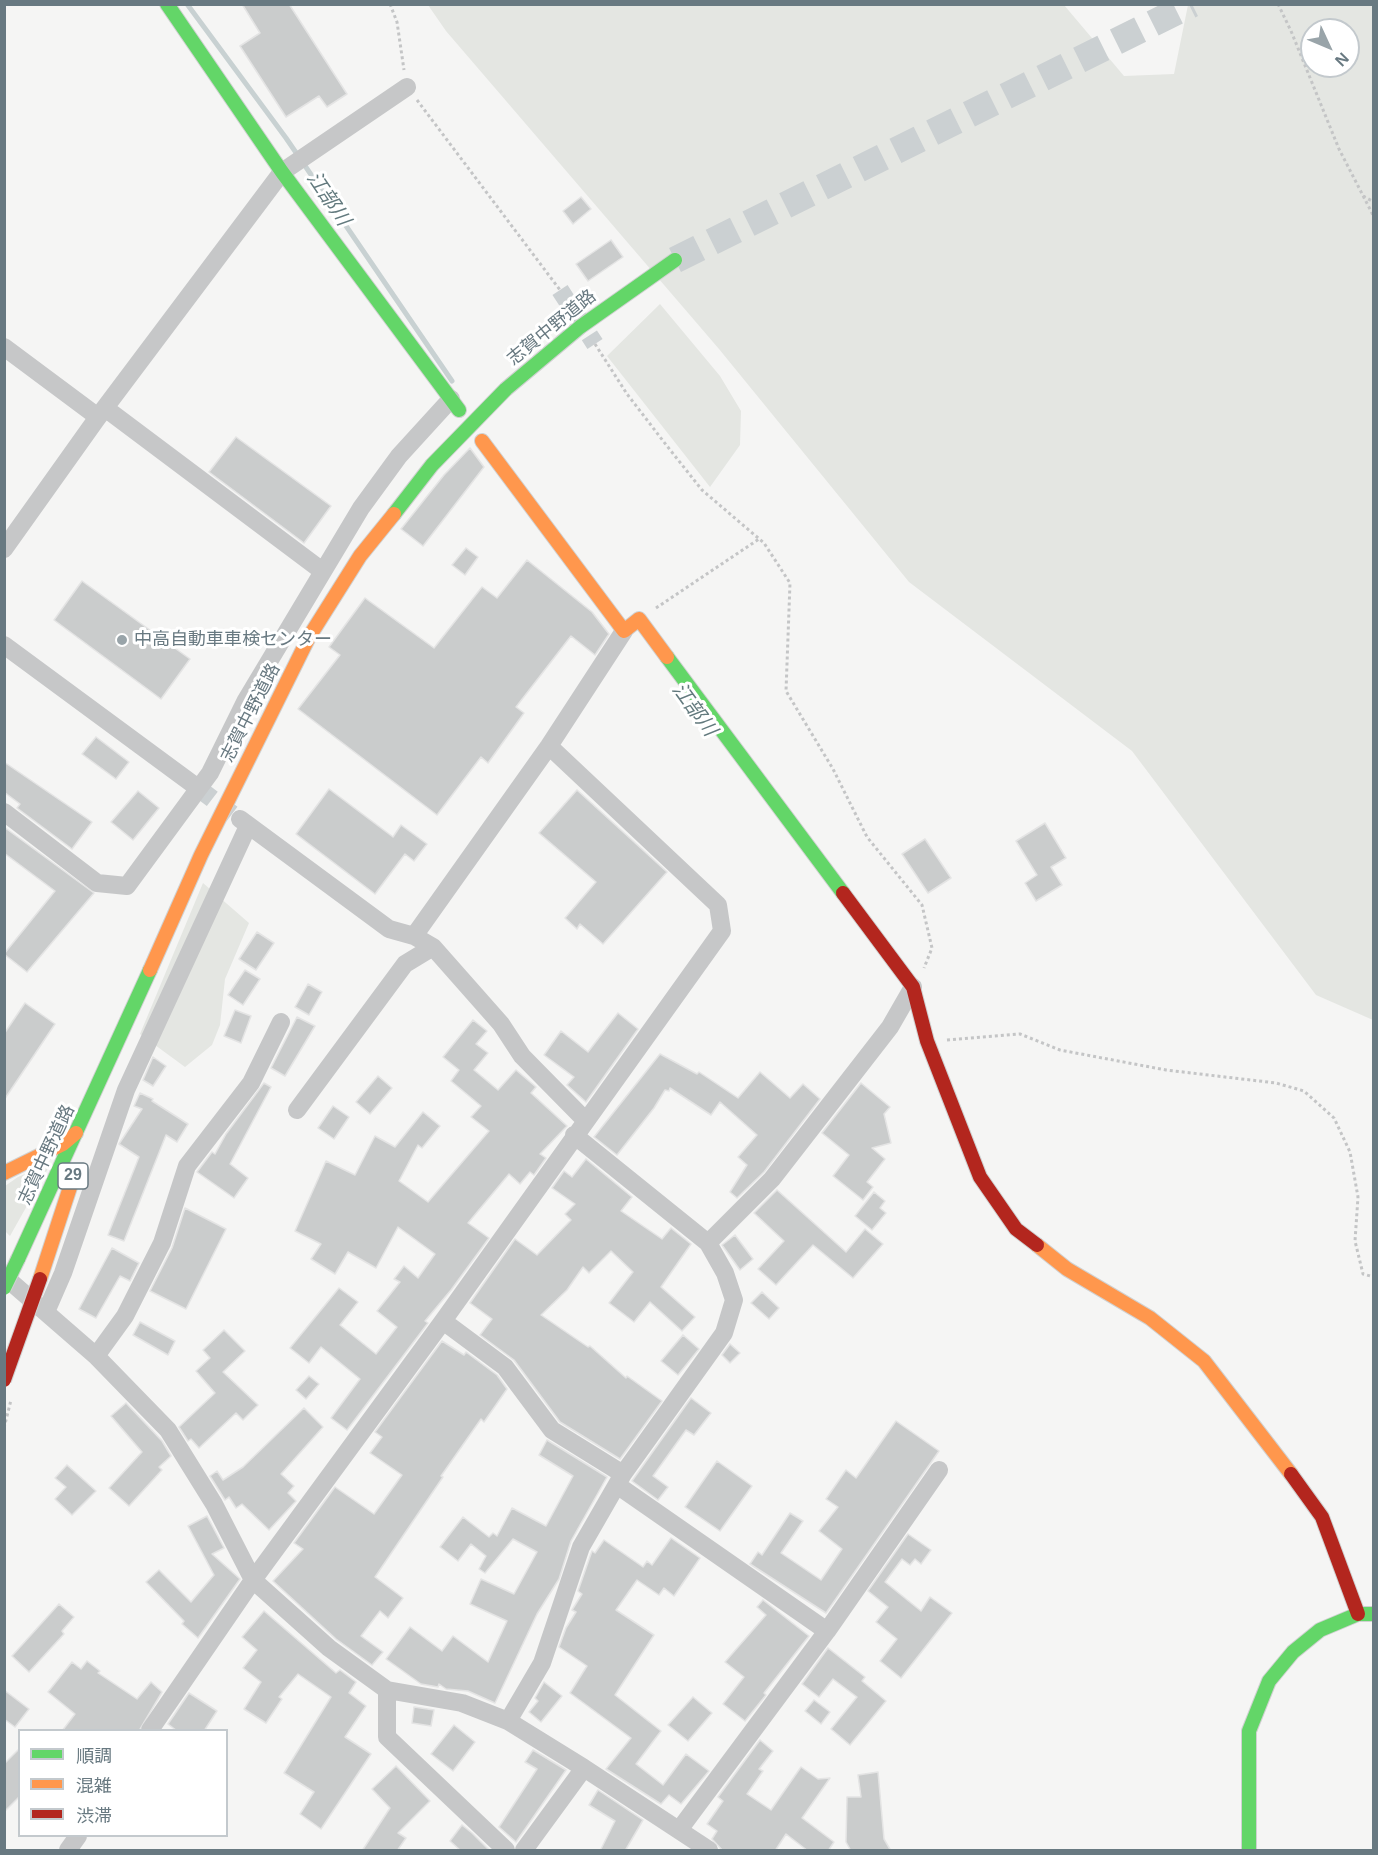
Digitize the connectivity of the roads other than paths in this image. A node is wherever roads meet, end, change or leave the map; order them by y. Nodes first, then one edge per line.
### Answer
1 (167, 4) edge
2 (407, 87) road end
3 (282, 172) junction
4 (675, 260) tunnel mouth
5 (4, 347) edge
6 (455, 405) joint
7 (102, 412) junction
8 (482, 441) dead end
9 (4, 549) edge
10 (321, 570) junction
11 (624, 631) junction
12 (4, 645) edge
13 (549, 746) junction
14 (198, 788) junction
15 (4, 812) edge
16 (414, 936) junction
17 (433, 947) junction
18 (914, 989) junction
19 (281, 1022) dead end
20 (105, 1073) junction
21 (297, 1110) dead end
22 (580, 1128) junction
23 (77, 1133) junction
24 (4, 1173) edge
25 (708, 1243) junction
26 (4, 1276) edge
27 (4, 1288) edge
28 (46, 1312) junction
29 (443, 1321) junction
30 (96, 1356) junction
31 (4, 1380) edge
32 (939, 1470) dead end
33 (620, 1480) junction
34 (253, 1580) junction
35 (1358, 1614) junction
36 (1374, 1614) edge
37 (827, 1631) junction
38 (387, 1690) junction
39 (508, 1721) junction
40 (151, 1729) edge
41 (584, 1768) junction
42 (679, 1830) junction
43 (77, 1837) edge
44 (68, 1851) edge
45 (506, 1851) edge
46 (524, 1851) edge
47 (709, 1851) edge
48 (1249, 1851) edge

1 - 3 street
2 - 3 street
3 - 6 street
3 - 7 street
4 - 20 street, 志賀中野道路 / 29
5 - 7 street
6 - 10 street
7 - 9 street
7 - 10 street
8 - 11 street
10 - 14 street
11 - 13 street
11 - 18 street
12 - 14 street
13 - 16 street
13 - 22 street
14 - 15 street
16 - 17 street
16 - 28 street
17 - 21 street
17 - 22 street
18 - 25 street
18 - 35 street
19 - 30 street
20 - 23 street, 志賀中野道路 / 29
20 - 31 street, 29, bridge
22 - 25 street
22 - 29 street
23 - 24 street, 29
23 - 27 street, 志賀中野道路 / 29, bridge
25 - 33 street
26 - 28 street
28 - 30 street
29 - 33 street
29 - 34 street
30 - 34 street
32 - 37 street
33 - 37 street
33 - 39 street
34 - 38 street
34 - 40 street
35 - 36 street
35 - 48 street
37 - 42 street
38 - 39 street
38 - 45 street
39 - 41 street
41 - 42 street
41 - 46 street
42 - 47 street
43 - 44 street

